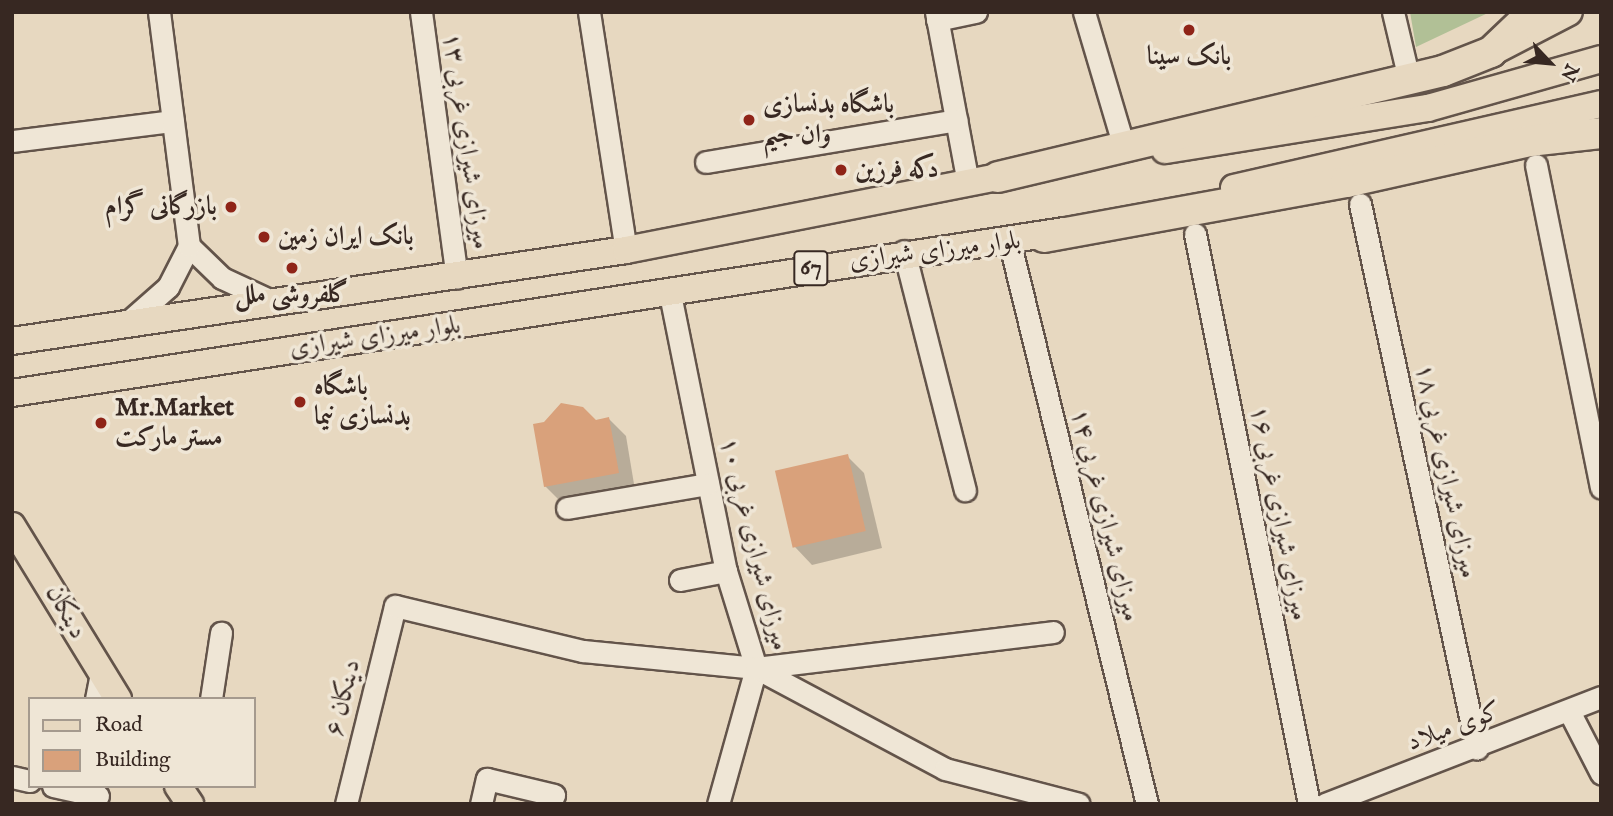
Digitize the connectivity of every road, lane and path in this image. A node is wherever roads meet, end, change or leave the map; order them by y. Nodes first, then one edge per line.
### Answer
1 (159, 12) edge
2 (421, 12) edge
3 (589, 12) edge
4 (976, 12) edge
5 (1084, 12) edge
6 (1393, 12) edge
7 (1533, 12) edge
8 (1569, 12) edge
9 (936, 16) edge
10 (1601, 59) edge
11 (1443, 72) junction
12 (1409, 79) junction
13 (1601, 104) edge
14 (956, 120) junction
15 (173, 121) junction
16 (1601, 133) edge
17 (12, 141) edge
18 (1123, 144) junction
19 (706, 162) dead end
20 (1536, 165) dead end
21 (998, 177) junction
22 (968, 183) junction
23 (1360, 204) dead end
24 (1195, 234) dead end
25 (1044, 237) junction
26 (1009, 240) junction
27 (189, 246) junction
28 (626, 250) junction
29 (904, 251) junction
30 (457, 278) junction
31 (670, 295) junction
32 (277, 303) junction
33 (125, 325) junction
34 (12, 341) edge
35 (12, 393) edge
36 (708, 484) junction
37 (1601, 488) edge
38 (965, 490) dead end
39 (567, 508) dead end
40 (12, 526) edge
41 (726, 571) junction
42 (680, 580) dead end
43 (1053, 632) dead end
44 (221, 633) dead end
45 (756, 668) junction
46 (99, 686) edge
47 (115, 697) edge
48 (211, 697) edge
49 (1601, 697) edge
50 (1570, 713) junction
51 (1477, 749) junction
52 (1601, 773) edge
53 (179, 788) edge
54 (75, 789) edge
55 (554, 795) dead end
56 (98, 796) dead end
57 (190, 804) edge
58 (346, 804) edge
59 (481, 804) edge
60 (718, 804) edge
61 (1079, 804) edge
62 (1147, 804) edge
63 (1309, 804) edge
64 (1325, 804) edge

1 - 15 street
2 - 30 street, ۱۳ میرزای شیرازی غربی
3 - 28 street
4 - 9 street
5 - 18 street
6 - 12 street
7 - 11 highway
8 - 11 main road
9 - 14 street
10 - 21 main road, بلوار میرزای شیرازی / 67
11 - 12 highway
12 - 18 highway
13 - 25 main road, بلوار میرزای شیرازی / 67
14 - 19 street
14 - 22 street
15 - 17 street
15 - 27 street
16 - 25 highway
18 - 21 highway
20 - 37 street
21 - 22 main road, بلوار میرزای شیرازی / 67
22 - 28 main road, بلوار میرزای شیرازی / 67
23 - 51 street, ۱۸ میرزای شیرازی غربی
24 - 63 street, ۱۶ میرزای شیرازی غربی
25 - 26 main road, بلوار میرزای شیرازی / 67
26 - 29 main road, بلوار میرزای شیرازی / 67
26 - 62 street, ۱۴ میرزای شیرازی غربی
27 - 32 street
27 - 33 street
28 - 30 main road, بلوار میرزای شیرازی / 67
29 - 31 main road, بلوار میرزای شیرازی / 67
29 - 38 street
30 - 32 main road, بلوار میرزای شیرازی / 67
31 - 35 main road, بلوار میرزای شیرازی / 67
31 - 36 street, ۱۰ میرزای شیرازی غربی
32 - 33 main road, بلوار میرزای شیرازی / 67
33 - 34 main road, بلوار میرزای شیرازی / 67
36 - 39 street
36 - 41 street, ۱۰ میرزای شیرازی غربی
40 - 46 main road, دینکان
41 - 42 street
41 - 45 street, ۱۰ میرزای شیرازی غربی
43 - 45 street
44 - 48 street
45 - 58 street, دینکان ۶
45 - 60 street, ۱۰ میرزای شیرازی غربی
45 - 61 street
46 - 47 main road, دینکان
49 - 50 street, کوی میلاد
50 - 51 street, کوی میلاد
50 - 52 street
51 - 64 street, کوی میلاد
53 - 57 main road
54 - 56 street
55 - 59 street

